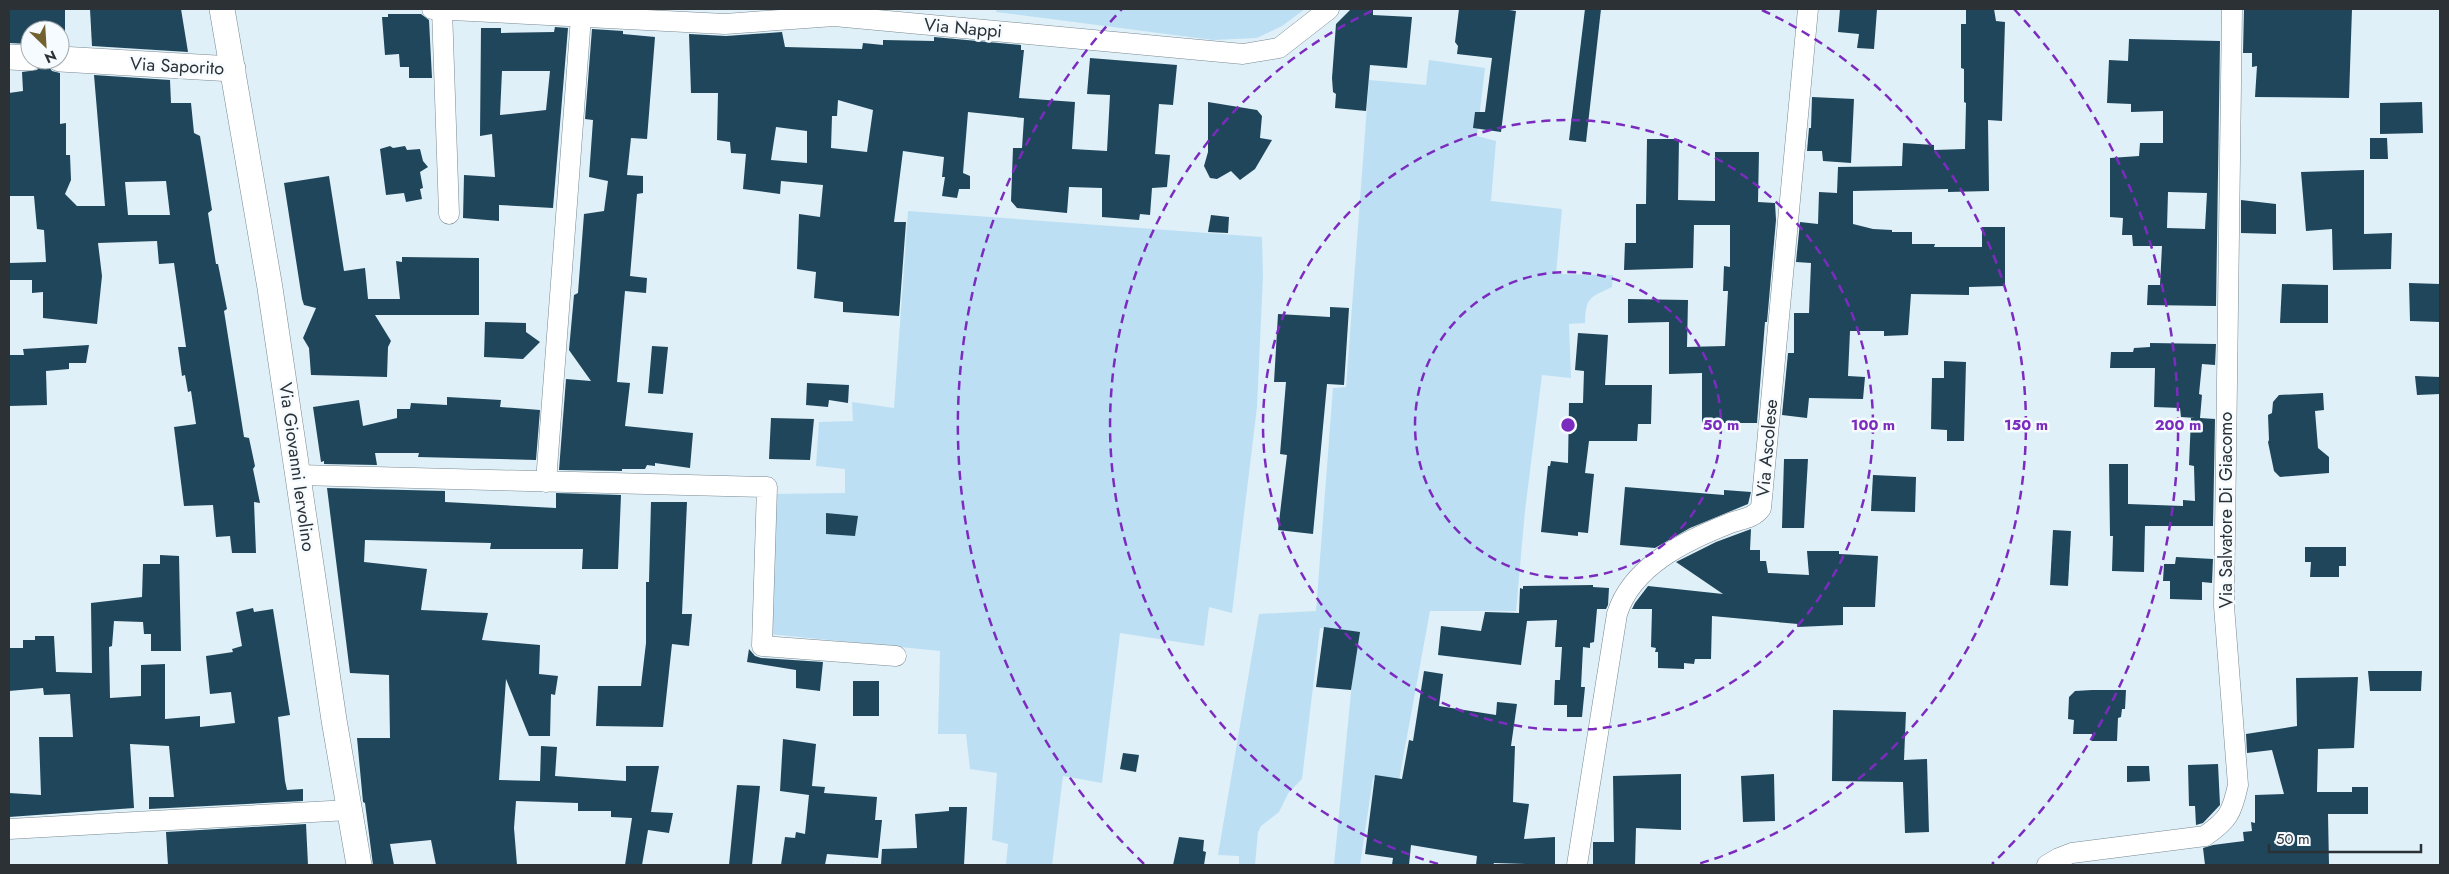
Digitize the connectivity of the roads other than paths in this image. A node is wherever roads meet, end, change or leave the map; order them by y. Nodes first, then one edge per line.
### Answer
1 (222, 9) edge
2 (432, 9) edge
3 (442, 9) edge
4 (1329, 9) edge
5 (1808, 9) edge
6 (2232, 9) edge
7 (581, 17) junction
8 (70, 61) edge
9 (232, 69) junction
10 (449, 214) dead end
11 (298, 475) junction
12 (546, 482) junction
13 (896, 656) dead end
14 (349, 810) junction
15 (9, 829) edge
16 (360, 865) edge
17 (1577, 865) edge
18 (2048, 865) edge

1 - 9 street, Via Saporito
2 - 3 street, Via Nappi
3 - 7 street, Via Nappi
3 - 10 street
4 - 7 street, Via Nappi
5 - 17 street, Via Ascolese
6 - 18 street, Via Salvatore Di Giacomo
7 - 12 street
8 - 9 street, Via Saporito
9 - 11 street, Via Giovanni Iervolino
11 - 12 street
11 - 14 street, Via Giovanni Iervolino
12 - 13 street
14 - 15 street
14 - 16 street, Via Giovanni Iervolino

